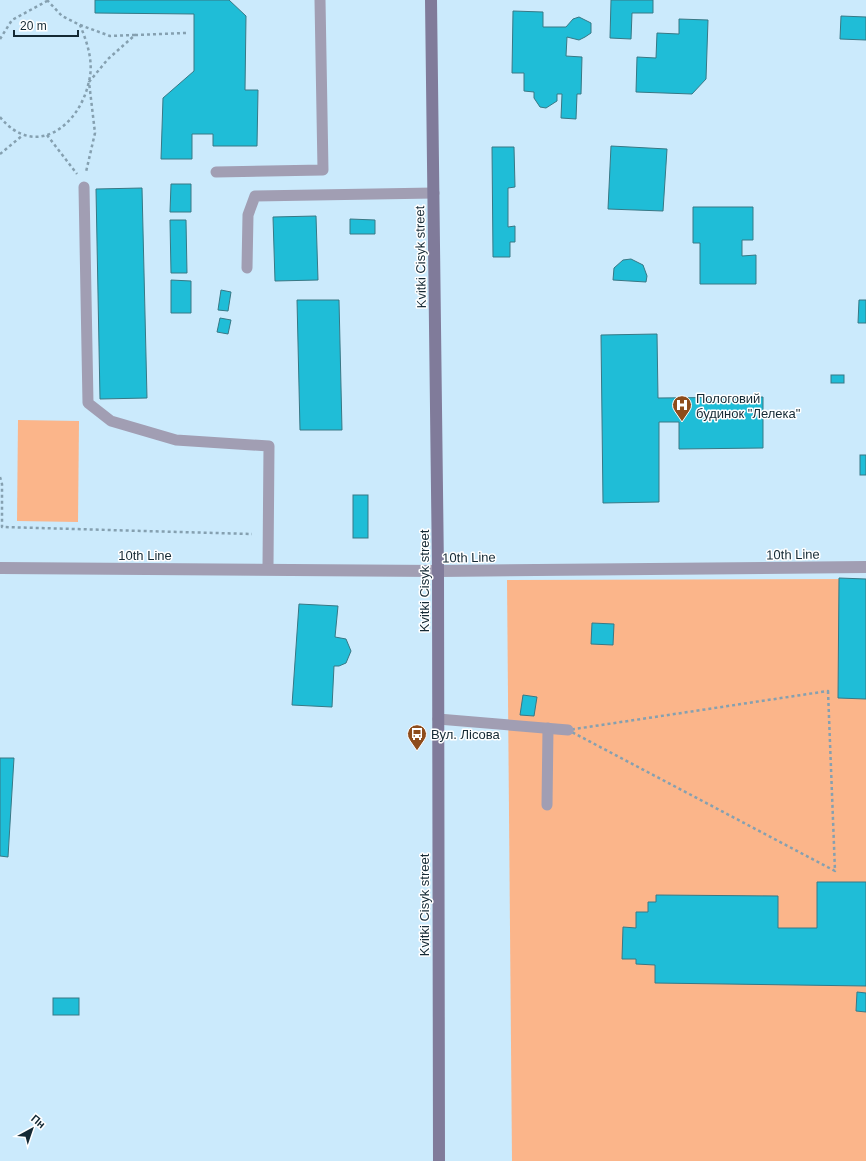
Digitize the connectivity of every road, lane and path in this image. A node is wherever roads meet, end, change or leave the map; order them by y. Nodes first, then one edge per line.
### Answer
1 (47, 0) edge
2 (320, 0) edge
3 (431, 0) edge
4 (80, 25) junction
5 (186, 33) dead end
6 (135, 35) junction
7 (0, 39) edge
8 (90, 82) junction
9 (0, 117) edge
10 (23, 135) junction
11 (47, 135) junction
12 (0, 154) edge
13 (216, 172) dead end
14 (84, 187) junction
15 (434, 193) junction
16 (248, 268) dead end
17 (0, 477) edge
18 (268, 534) junction
19 (268, 566) dead end
20 (866, 567) edge
21 (0, 568) edge
22 (438, 571) junction
23 (438, 719) junction
24 (548, 728) junction
25 (568, 730) junction
26 (547, 805) dead end
27 (439, 1161) edge

1 - 4 path
1 - 7 path
2 - 13 lane
3 - 15 street, Kvitki Cisyk street
4 - 6 path
4 - 8 path
5 - 6 path
6 - 8 path
8 - 11 path
8 - 14 path
9 - 10 path
10 - 11 path
10 - 12 path
11 - 14 path
14 - 18 lane
15 - 16 lane
15 - 22 street, Kvitki Cisyk street
17 - 18 path
18 - 19 lane
20 - 22 street, 10th Line
21 - 22 street, 10th Line
22 - 23 street, Kvitki Cisyk street
23 - 24 lane
23 - 27 street, Kvitki Cisyk street
24 - 25 lane
24 - 26 lane
25 - 25 path

